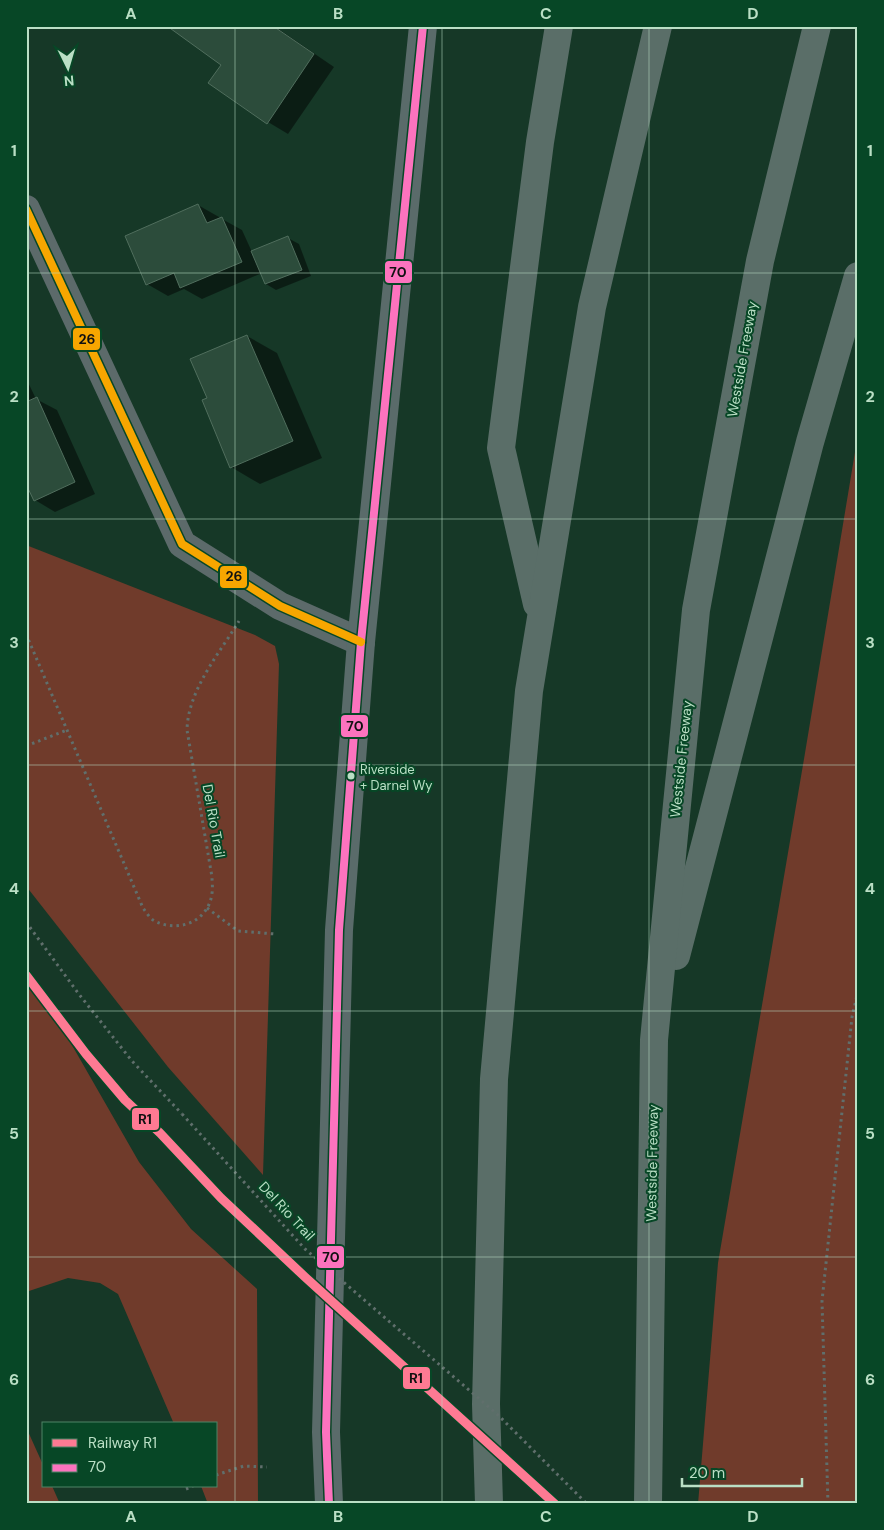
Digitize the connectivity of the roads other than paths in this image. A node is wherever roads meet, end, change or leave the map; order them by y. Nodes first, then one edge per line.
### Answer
1 (423, 26) edge
2 (559, 26) edge
3 (658, 26) edge
4 (817, 26) edge
5 (26, 209) edge
6 (858, 276) edge
7 (541, 619) junction
8 (361, 642) junction
9 (654, 1040) junction
10 (330, 1504) edge
11 (489, 1504) edge
12 (648, 1504) edge

1 - 8 main road
2 - 7 highway
3 - 7 highway
4 - 9 highway, Westside Freeway
5 - 8 street
6 - 9 highway
7 - 11 highway
8 - 10 main road
9 - 12 highway, Westside Freeway

